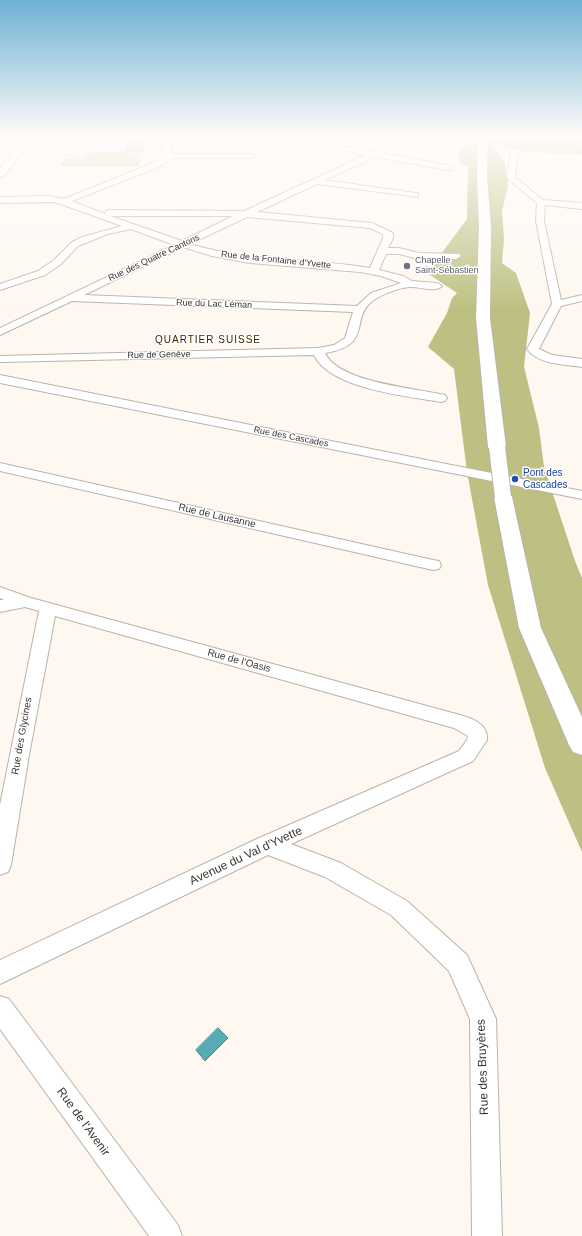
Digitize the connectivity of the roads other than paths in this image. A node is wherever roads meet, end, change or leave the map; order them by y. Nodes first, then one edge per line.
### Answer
1 (78, 196) edge
2 (284, 196) edge
3 (483, 196) edge
4 (533, 196) edge
5 (0, 200) edge
6 (65, 201) junction
7 (541, 202) junction
8 (582, 206) edge
9 (97, 214) junction
10 (245, 214) junction
11 (133, 226) junction
12 (182, 245) junction
13 (383, 251) junction
14 (456, 256) dead end
15 (373, 272) junction
16 (410, 284) junction
17 (437, 286) dead end
18 (0, 287) edge
19 (68, 298) junction
20 (582, 298) edge
21 (557, 304) junction
22 (360, 309) junction
23 (0, 332) edge
24 (318, 351) junction
25 (0, 359) edge
26 (582, 363) edge
27 (0, 379) edge
28 (441, 398) dead end
29 (0, 467) edge
30 (582, 495) edge
31 (433, 565) dead end
32 (0, 592) edge
33 (25, 602) junction
34 (0, 606) edge
35 (48, 609) junction
36 (475, 731) joint
37 (582, 745) edge
38 (267, 845) junction
39 (0, 864) edge
40 (0, 972) edge
41 (0, 1008) edge
42 (167, 1236) edge
43 (487, 1236) edge

1 - 6 street
2 - 10 street, Rue des Quatre Cantons
3 - 37 main road, bridge
4 - 7 street
5 - 6 street, Rue de la Fontaine d’Yvette
6 - 9 street, Rue de la Fontaine d’Yvette
7 - 8 street
7 - 21 street
9 - 10 street
9 - 11 street, Rue de la Fontaine d’Yvette
10 - 12 street, Rue des Quatre Cantons
10 - 13 street
11 - 12 street, Rue de la Fontaine d’Yvette
11 - 18 street
12 - 15 street, Rue de la Fontaine d’Yvette
12 - 19 street, Rue des Quatre Cantons
13 - 14 street
13 - 15 street
15 - 16 street, Rue de la Fontaine d’Yvette
16 - 17 street, Rue de la Fontaine d’Yvette
16 - 22 street
19 - 22 street, Rue du Lac Léman
19 - 23 street, Rue des Quatre Cantons
20 - 21 street
21 - 26 street
22 - 24 street, Rue de Genève
24 - 25 street, Rue de Genève
24 - 28 street
27 - 30 street, Rue des Cascades
29 - 31 street, Rue de Lausanne
32 - 33 street
33 - 34 street, Rue de l’Oasis
33 - 35 street, Rue de l’Oasis
35 - 36 street, Rue de l’Oasis
35 - 39 street, Rue des Glycines
36 - 38 street, Avenue du Val d'Yvette
38 - 40 street, Avenue du Val d'Yvette
38 - 43 street, Rue des Bruyères
41 - 42 street, Rue de l'Avenir

